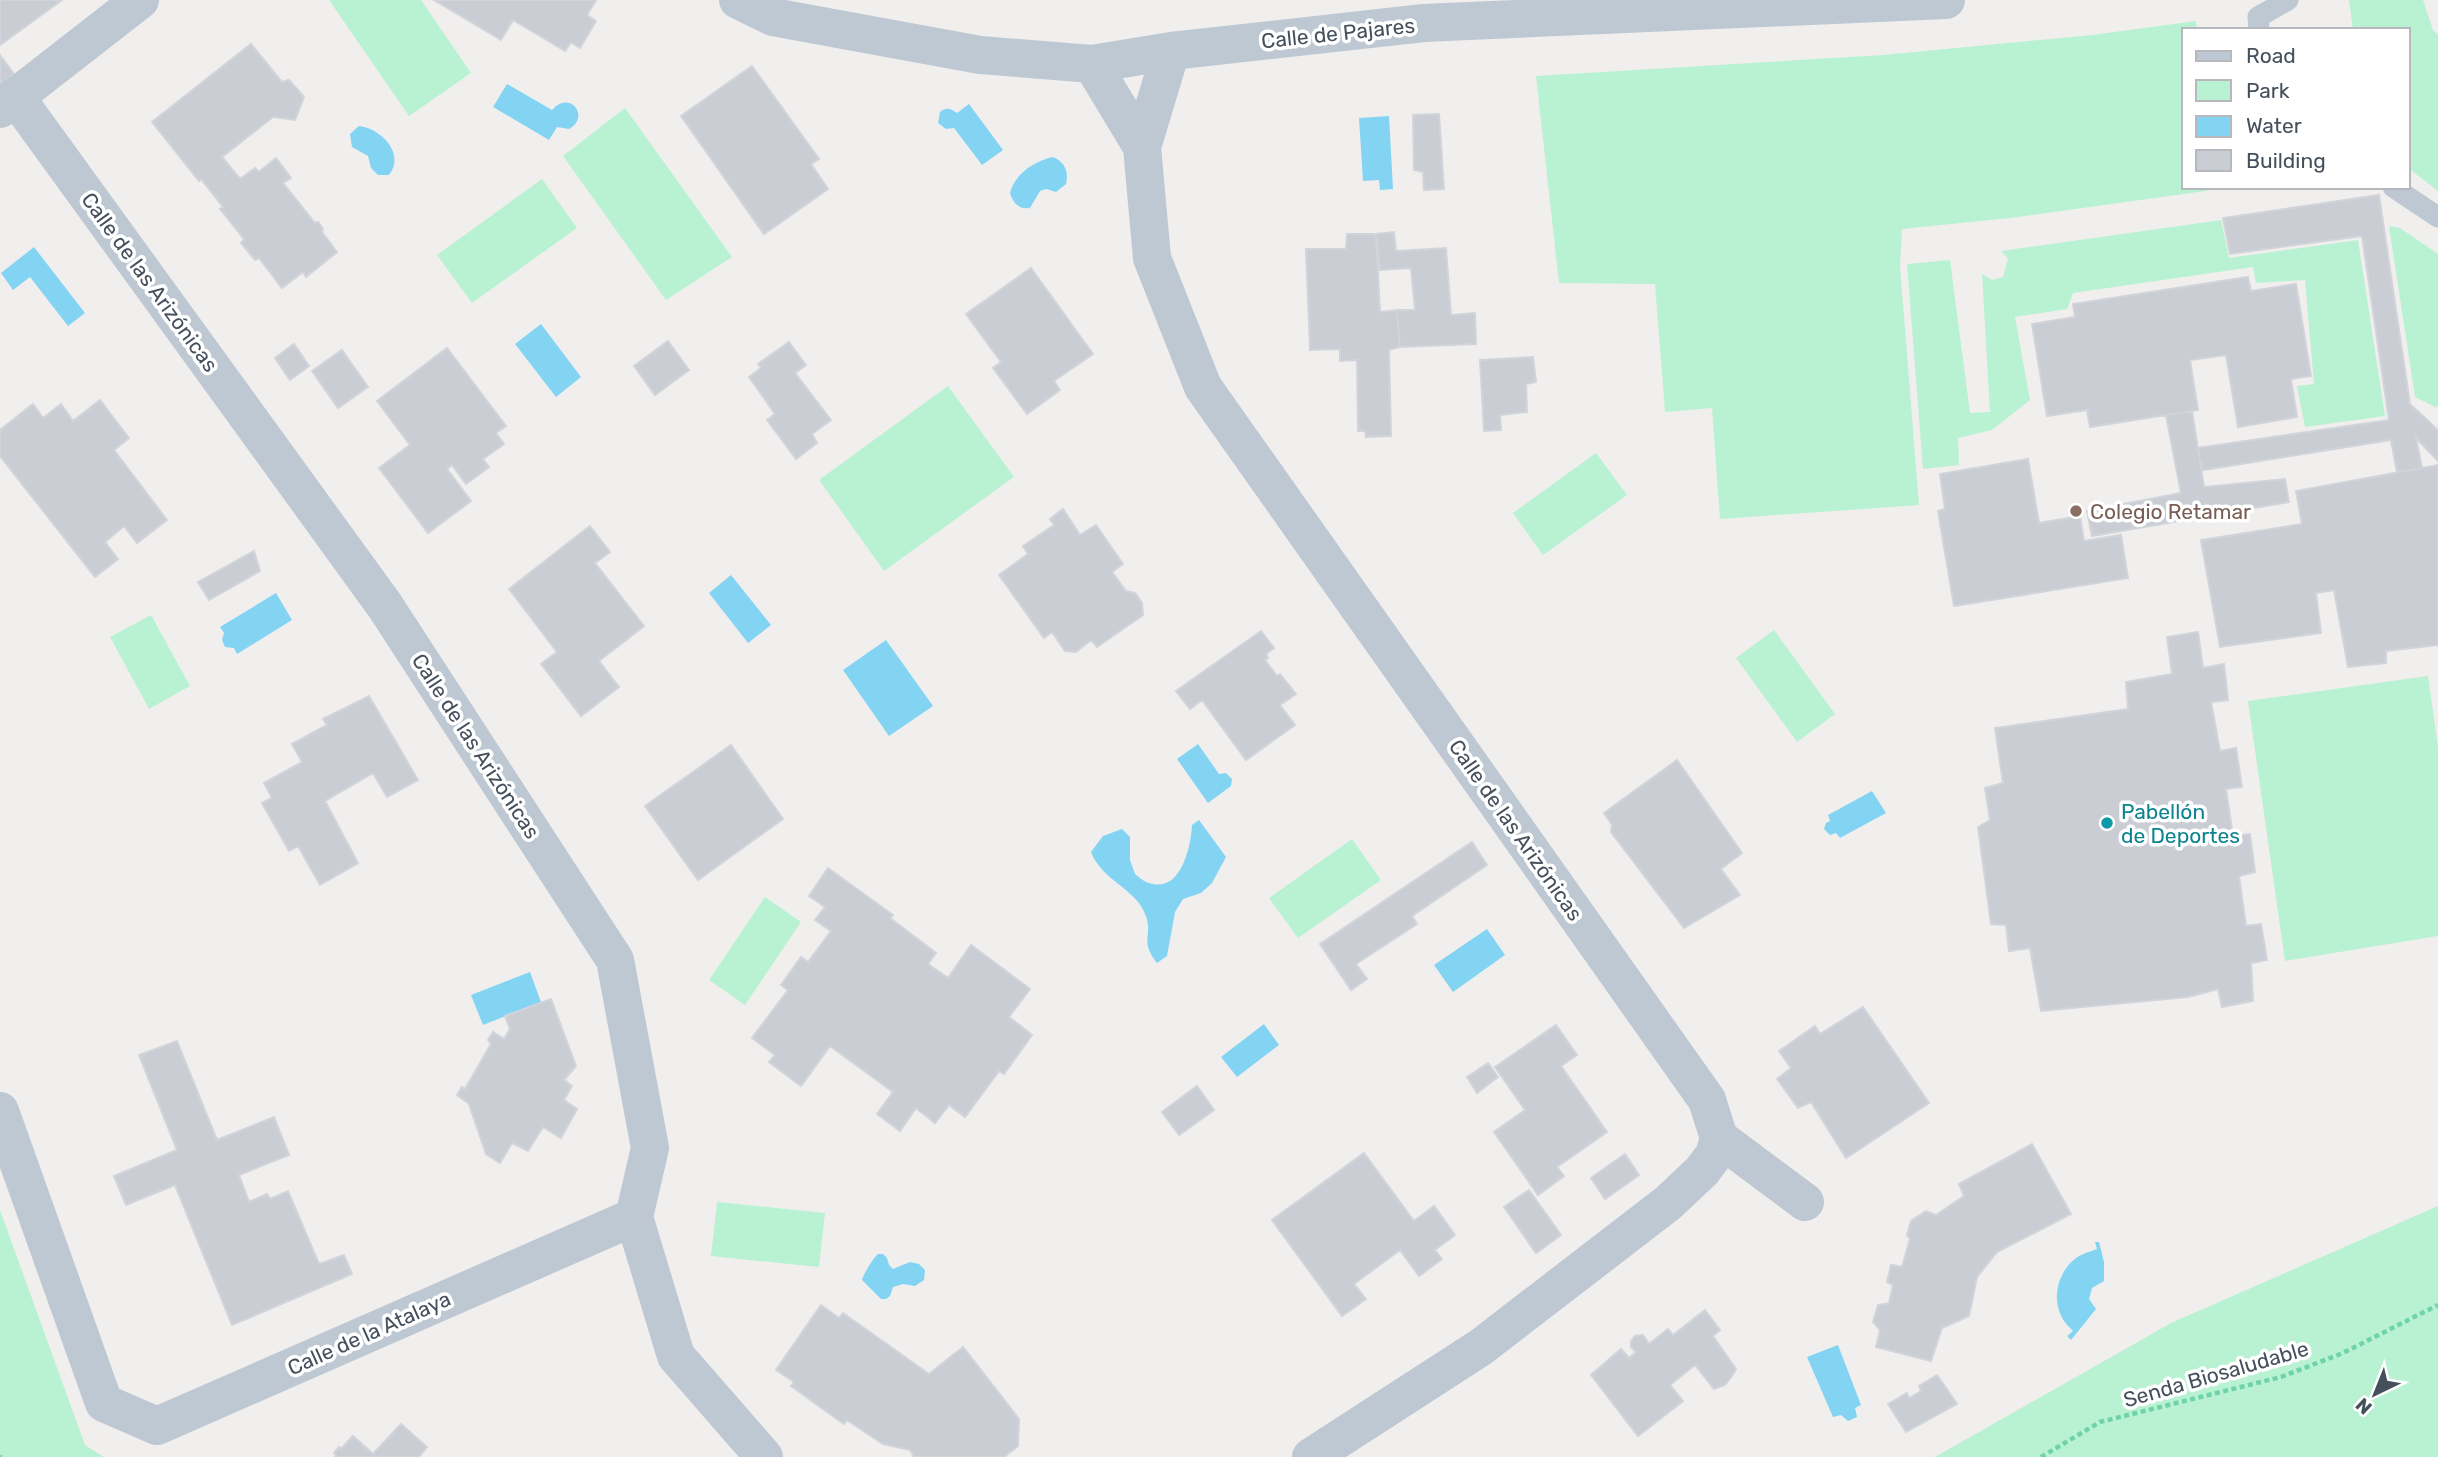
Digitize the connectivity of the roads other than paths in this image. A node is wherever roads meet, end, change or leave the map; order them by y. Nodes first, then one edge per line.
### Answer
1 (140, 0) edge
2 (738, 0) edge
3 (1946, 0) edge
4 (2288, 0) edge
5 (2259, 28) edge
6 (1171, 51) junction
7 (1092, 64) junction
8 (8, 102) edge
9 (1142, 147) junction
10 (2396, 189) edge
11 (2438, 217) edge
12 (0, 1111) edge
13 (1719, 1138) junction
14 (1805, 1202) dead end
15 (634, 1217) junction
16 (764, 1457) edge
17 (1311, 1457) edge

1 - 8 street
2 - 7 street, Calle de Pajares
3 - 6 street, Calle de Pajares
4 - 5 lane
6 - 7 street, Calle de Pajares
6 - 9 street, Calle de las Arizónicas
7 - 9 street
8 - 15 street, Calle de las Arizónicas
9 - 13 street, Calle de las Arizónicas
10 - 11 lane
12 - 15 street, Calle de la Atalaya
13 - 14 street
13 - 17 street
15 - 16 street, Calle de las Arizónicas

